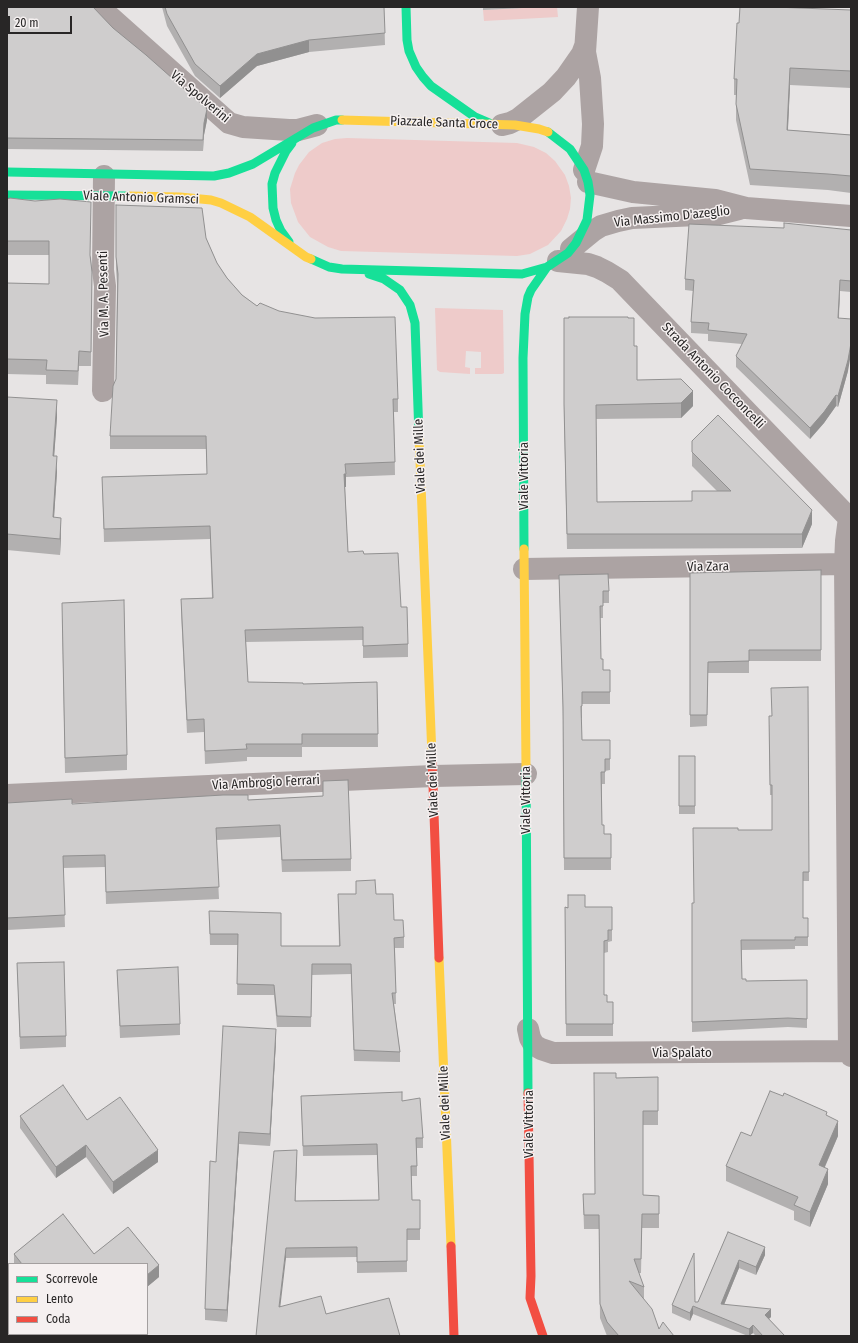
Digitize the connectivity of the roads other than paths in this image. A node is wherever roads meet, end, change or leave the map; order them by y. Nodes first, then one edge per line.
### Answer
1 (99, 7) edge
2 (406, 7) edge
3 (588, 7) edge
4 (585, 46) junction
5 (324, 123) junction
6 (502, 124) junction
7 (303, 134) junction
8 (583, 170) junction
9 (7, 172) edge
10 (104, 185) junction
11 (7, 195) edge
12 (746, 208) junction
13 (851, 216) edge
14 (306, 258) junction
15 (558, 260) junction
16 (342, 269) junction
17 (103, 391) dead end
18 (850, 519) edge
19 (845, 564) junction
20 (524, 569) junction
21 (526, 774) junction
22 (433, 776) junction
23 (7, 794) edge
24 (528, 1029) junction
25 (850, 1054) edge
26 (454, 1336) edge
27 (543, 1336) edge

1 - 5 street, Via Spolverini
2 - 6 main road
3 - 4 street
4 - 6 street
4 - 8 street
5 - 6 main road, Piazzale Santa Croce
5 - 7 main road, Piazzale Santa Croce
6 - 8 main road, Piazzale Santa Croce
7 - 10 main road, Viale Antonio Gramsci
7 - 14 main road
8 - 12 street, Via Massimo D'azeglio
8 - 15 main road, Viale Vittoria
9 - 10 main road, Viale Antonio Gramsci
10 - 11 main road, Viale Antonio Gramsci
10 - 14 main road, Viale Antonio Gramsci
10 - 17 street, Via M. A. Pesenti
12 - 13 street
12 - 15 street, Via Massimo D'azeglio
14 - 16 main road
15 - 16 main road
15 - 18 street, Strada Antonio Cocconcelli
15 - 20 main road, Viale Vittoria
16 - 22 main road, Viale dei Mille
18 - 19 street
19 - 20 street, Via Zara
19 - 25 street
20 - 21 main road, Viale Vittoria
21 - 22 street, Via Ambrogio Ferrari
21 - 24 main road, Viale Vittoria
22 - 23 street, Via Ambrogio Ferrari
22 - 26 main road, Viale dei Mille
24 - 25 street, Via Spalato
24 - 27 main road, Viale Vittoria

